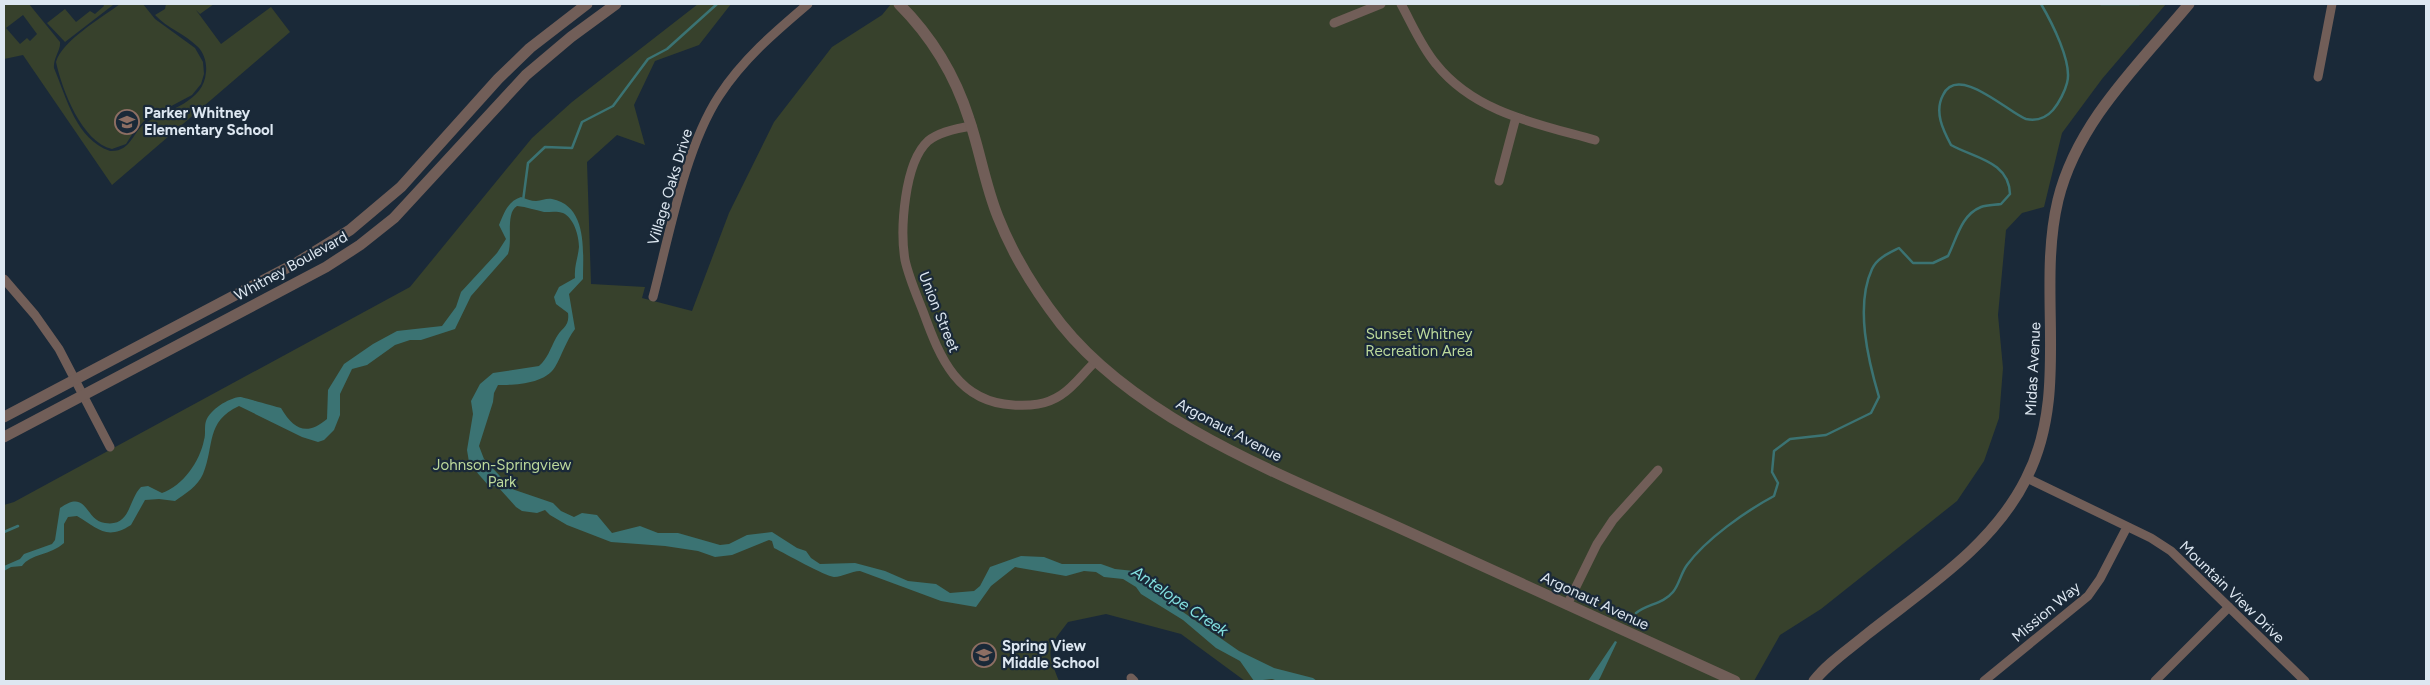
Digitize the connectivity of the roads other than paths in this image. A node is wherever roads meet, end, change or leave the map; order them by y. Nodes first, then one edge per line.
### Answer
1 (587, 4) edge
2 (616, 4) edge
3 (808, 4) edge
4 (899, 4) edge
5 (1381, 4) edge
6 (1401, 4) edge
7 (2189, 4) edge
8 (2332, 4) edge
9 (1334, 23) dead end
10 (2318, 77) dead end
11 (1516, 117) junction
12 (972, 126) junction
13 (1595, 140) dead end
14 (1499, 181) dead end
15 (4, 279) edge
16 (653, 297) dead end
17 (1096, 361) junction
18 (75, 380) junction
19 (83, 395) junction
20 (4, 417) edge
21 (4, 437) edge
22 (110, 447) dead end
23 (1658, 470) dead end
24 (2027, 478) junction
25 (2127, 526) junction
26 (1567, 605) junction
27 (2229, 607) junction
28 (1735, 681) edge
29 (1814, 681) edge
30 (1984, 681) edge
31 (2155, 681) edge
32 (2304, 681) edge

1 - 18 street, Whitney Boulevard
2 - 19 street, Whitney Boulevard
3 - 16 street, Village Oaks Drive
4 - 12 street, Argonaut Avenue
5 - 9 street
6 - 11 street
7 - 24 street, Midas Avenue
8 - 10 street
11 - 13 street
11 - 14 street
12 - 17 street, Argonaut Avenue
12 - 17 street, Union Street
15 - 18 street
17 - 26 street, Argonaut Avenue
18 - 19 street
18 - 20 street, Whitney Boulevard
19 - 21 street, Whitney Boulevard
19 - 22 street
23 - 26 street
24 - 25 street, Mountain View Drive
24 - 29 street, Midas Avenue
25 - 27 street, Mountain View Drive
25 - 30 street, Mission Way
26 - 28 street, Argonaut Avenue
27 - 31 street
27 - 32 street, Mountain View Drive

